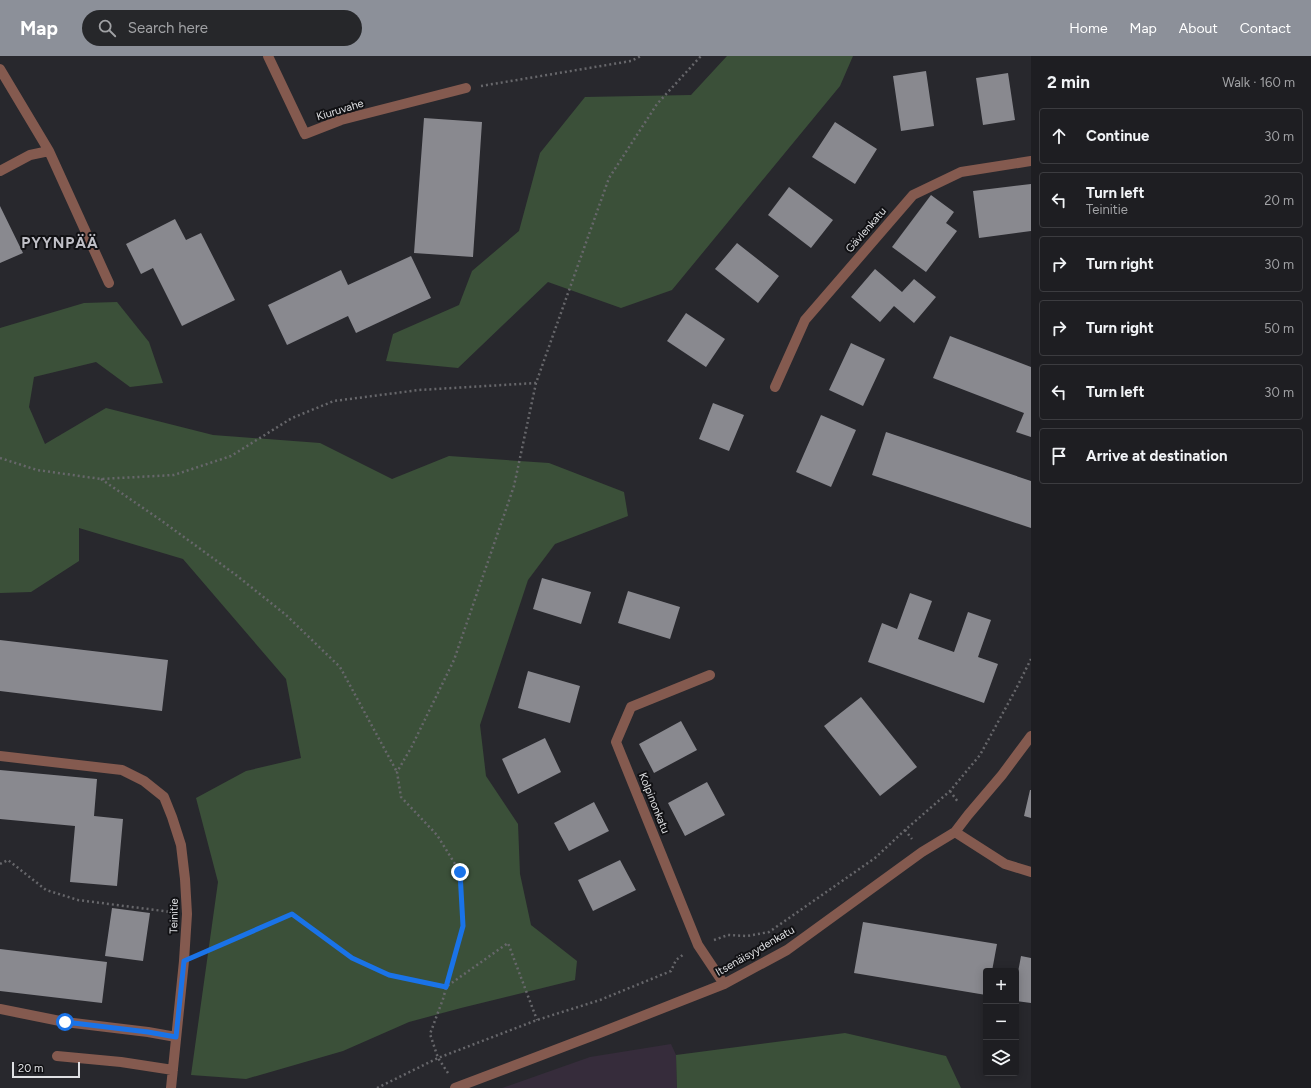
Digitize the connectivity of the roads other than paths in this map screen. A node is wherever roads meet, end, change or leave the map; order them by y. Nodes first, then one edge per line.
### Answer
1 (268, 56) edge
2 (0, 69) edge
3 (466, 88) road end
4 (50, 151) junction
5 (1031, 161) edge
6 (0, 170) edge
7 (109, 283) dead end
8 (775, 386) dead end
9 (710, 675) dead end
10 (1031, 736) edge
11 (0, 756) edge
12 (955, 832) junction
13 (1031, 872) edge
14 (724, 984) junction
15 (0, 1009) edge
16 (176, 1037) junction
17 (57, 1056) dead end
18 (173, 1070) junction
19 (456, 1087) edge
20 (171, 1088) edge

1 - 3 street, Kiuruvahe
2 - 4 street
4 - 6 street
4 - 7 street
5 - 8 street, Gävlenkatu
9 - 14 street, Kolpinonkatu
10 - 12 street, Itsenäisyydenkatu
11 - 16 street, Teinitie
12 - 13 street
12 - 14 street, Itsenäisyydenkatu
14 - 19 street, Itsenäisyydenkatu
15 - 16 street
16 - 18 street, Teinitie
17 - 18 street
18 - 20 street, Teinitie

